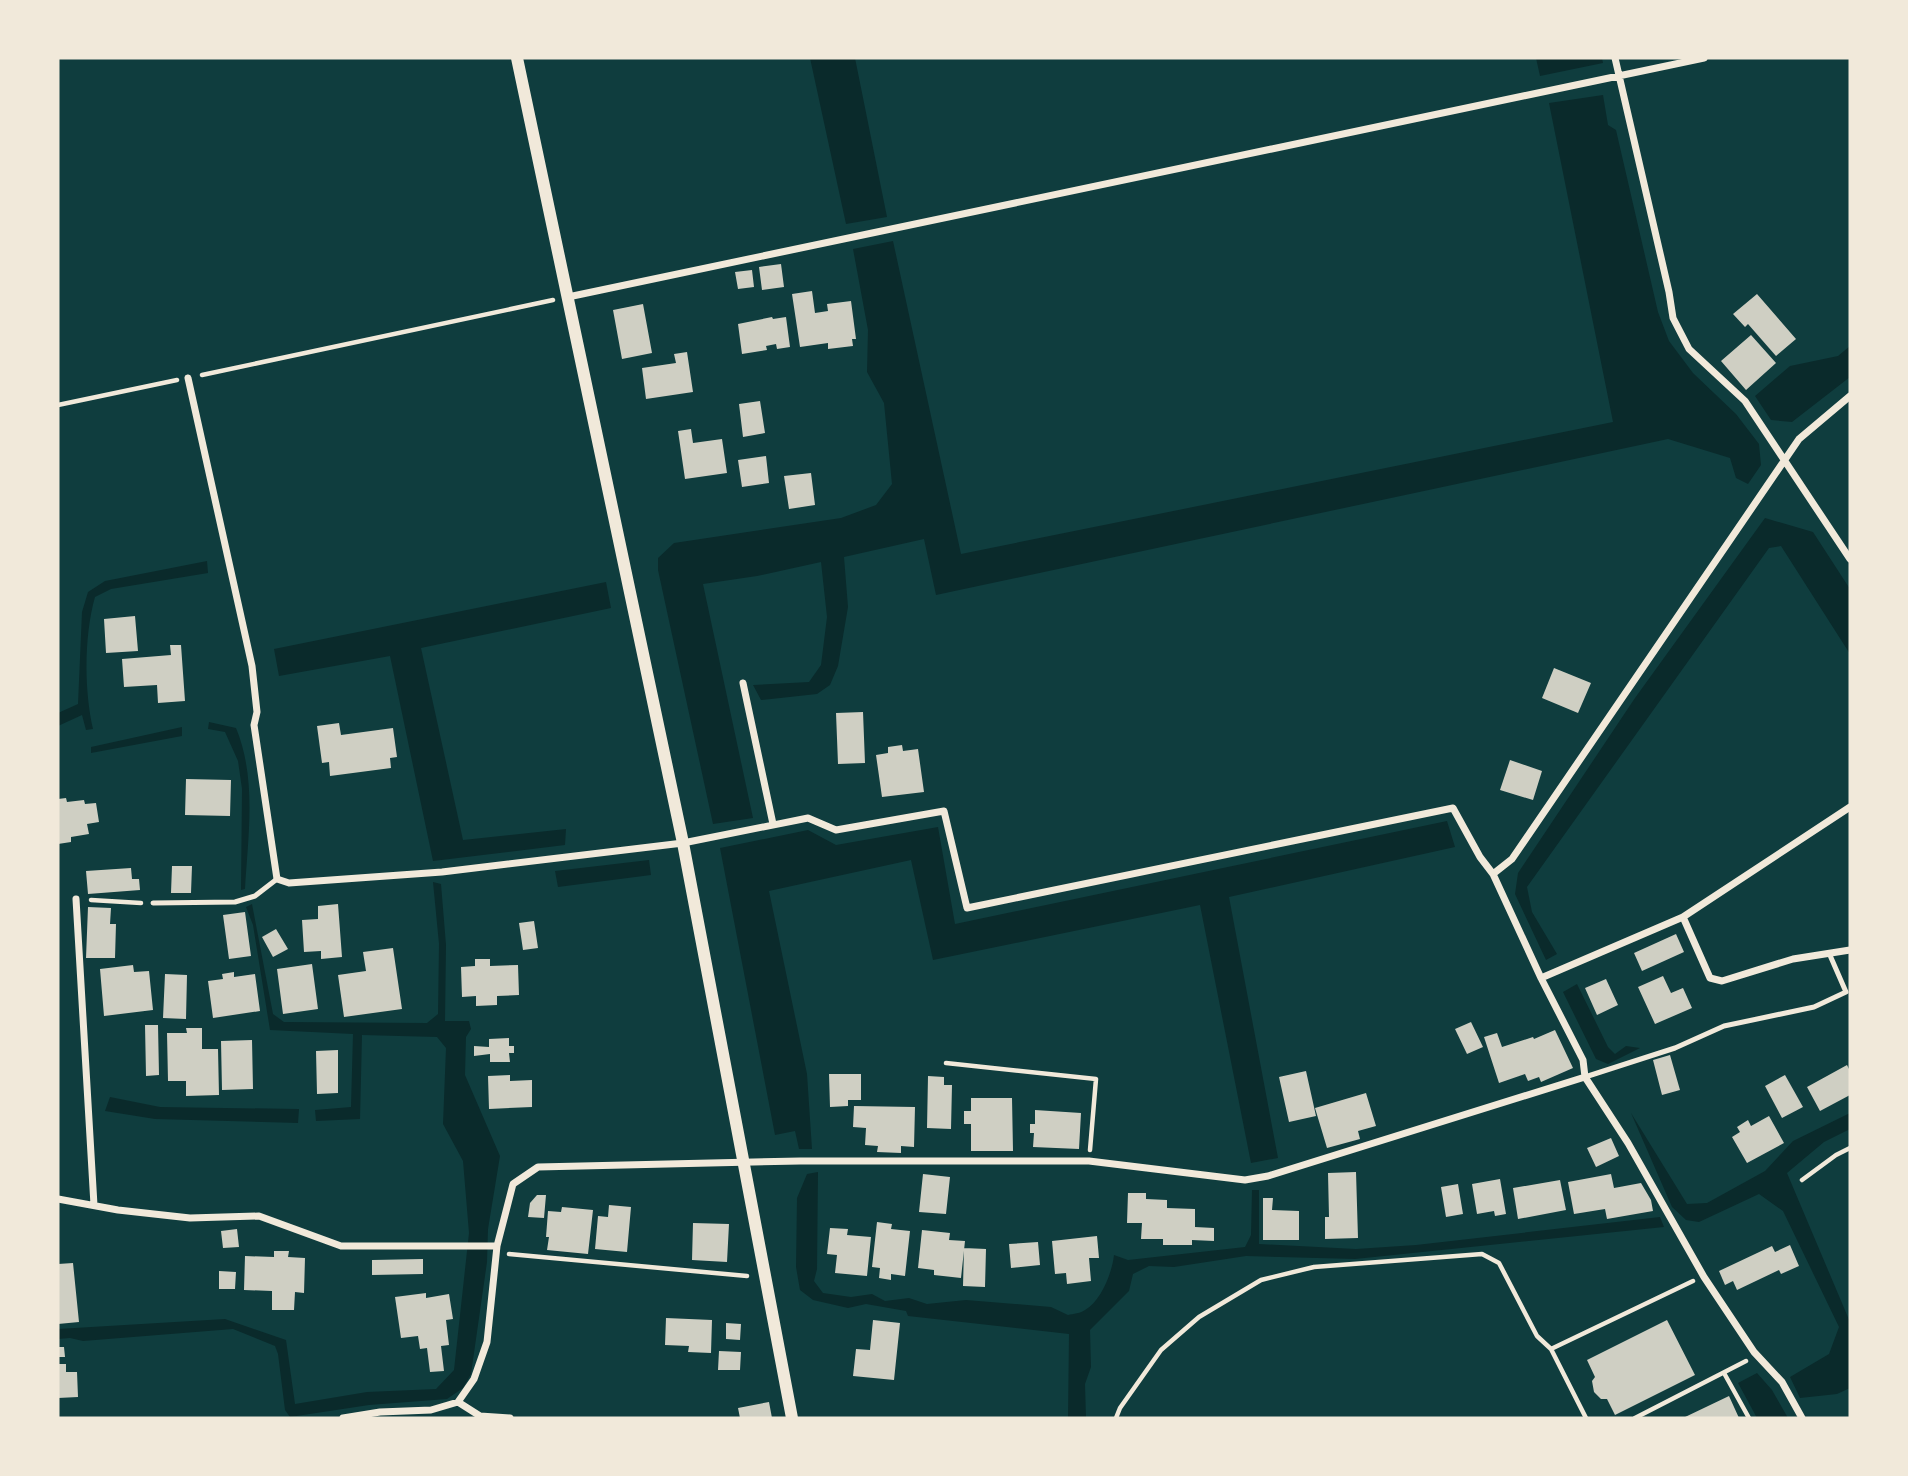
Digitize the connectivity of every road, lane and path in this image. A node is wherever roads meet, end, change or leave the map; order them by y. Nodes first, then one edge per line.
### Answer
1 (517, 58) edge
2 (1615, 58) edge
3 (1704, 58) edge
4 (1619, 76) junction
5 (568, 297) junction
6 (188, 378) junction
7 (1850, 396) edge
8 (58, 405) edge
9 (1784, 458) junction
10 (1850, 559) edge
11 (743, 683) dead end
12 (1850, 807) edge
13 (773, 824) junction
14 (683, 842) junction
15 (1493, 874) junction
16 (277, 879) junction
17 (76, 899) joint
18 (153, 903) joint
19 (1683, 917) junction
20 (1850, 950) edge
21 (1829, 953) junction
22 (1541, 978) junction
23 (946, 1063) dead end
24 (1585, 1077) junction
25 (1850, 1147) edge
26 (1089, 1161) junction
27 (745, 1164) junction
28 (1802, 1180) dead end
29 (58, 1199) edge
30 (94, 1205) junction
31 (494, 1246) junction
32 (766, 1277) junction
33 (1704, 1277) junction
34 (1551, 1349) junction
35 (1754, 1352) junction
36 (1724, 1373) junction
37 (458, 1402) junction
38 (480, 1417) edge
39 (343, 1418) edge
40 (510, 1418) edge
41 (792, 1418) edge
42 (1116, 1418) edge
43 (1586, 1418) edge
44 (1635, 1418) edge
45 (1749, 1418) edge
46 (1802, 1418) edge

1 - 5 street
2 - 4 street
3 - 4 street
4 - 5 street
4 - 9 street
5 - 6 path
5 - 14 street
6 - 8 path
6 - 16 street
7 - 9 street
9 - 10 street
9 - 15 street
11 - 13 street
12 - 19 street
13 - 14 street
13 - 15 street
14 - 16 street
14 - 27 street
15 - 22 street
16 - 18 lane
17 - 18 path
17 - 30 street
19 - 21 street
19 - 22 street
20 - 21 street
21 - 24 lane
22 - 24 street
23 - 26 path
24 - 26 street
24 - 33 street
25 - 28 path
26 - 27 street
27 - 31 street
27 - 32 street
29 - 30 street
30 - 31 street
31 - 32 path
31 - 37 street
32 - 41 street
33 - 34 path
33 - 35 street
34 - 42 path
34 - 43 path
35 - 36 path
35 - 46 street
36 - 44 path
36 - 45 path
37 - 38 street
37 - 39 street
38 - 40 street

